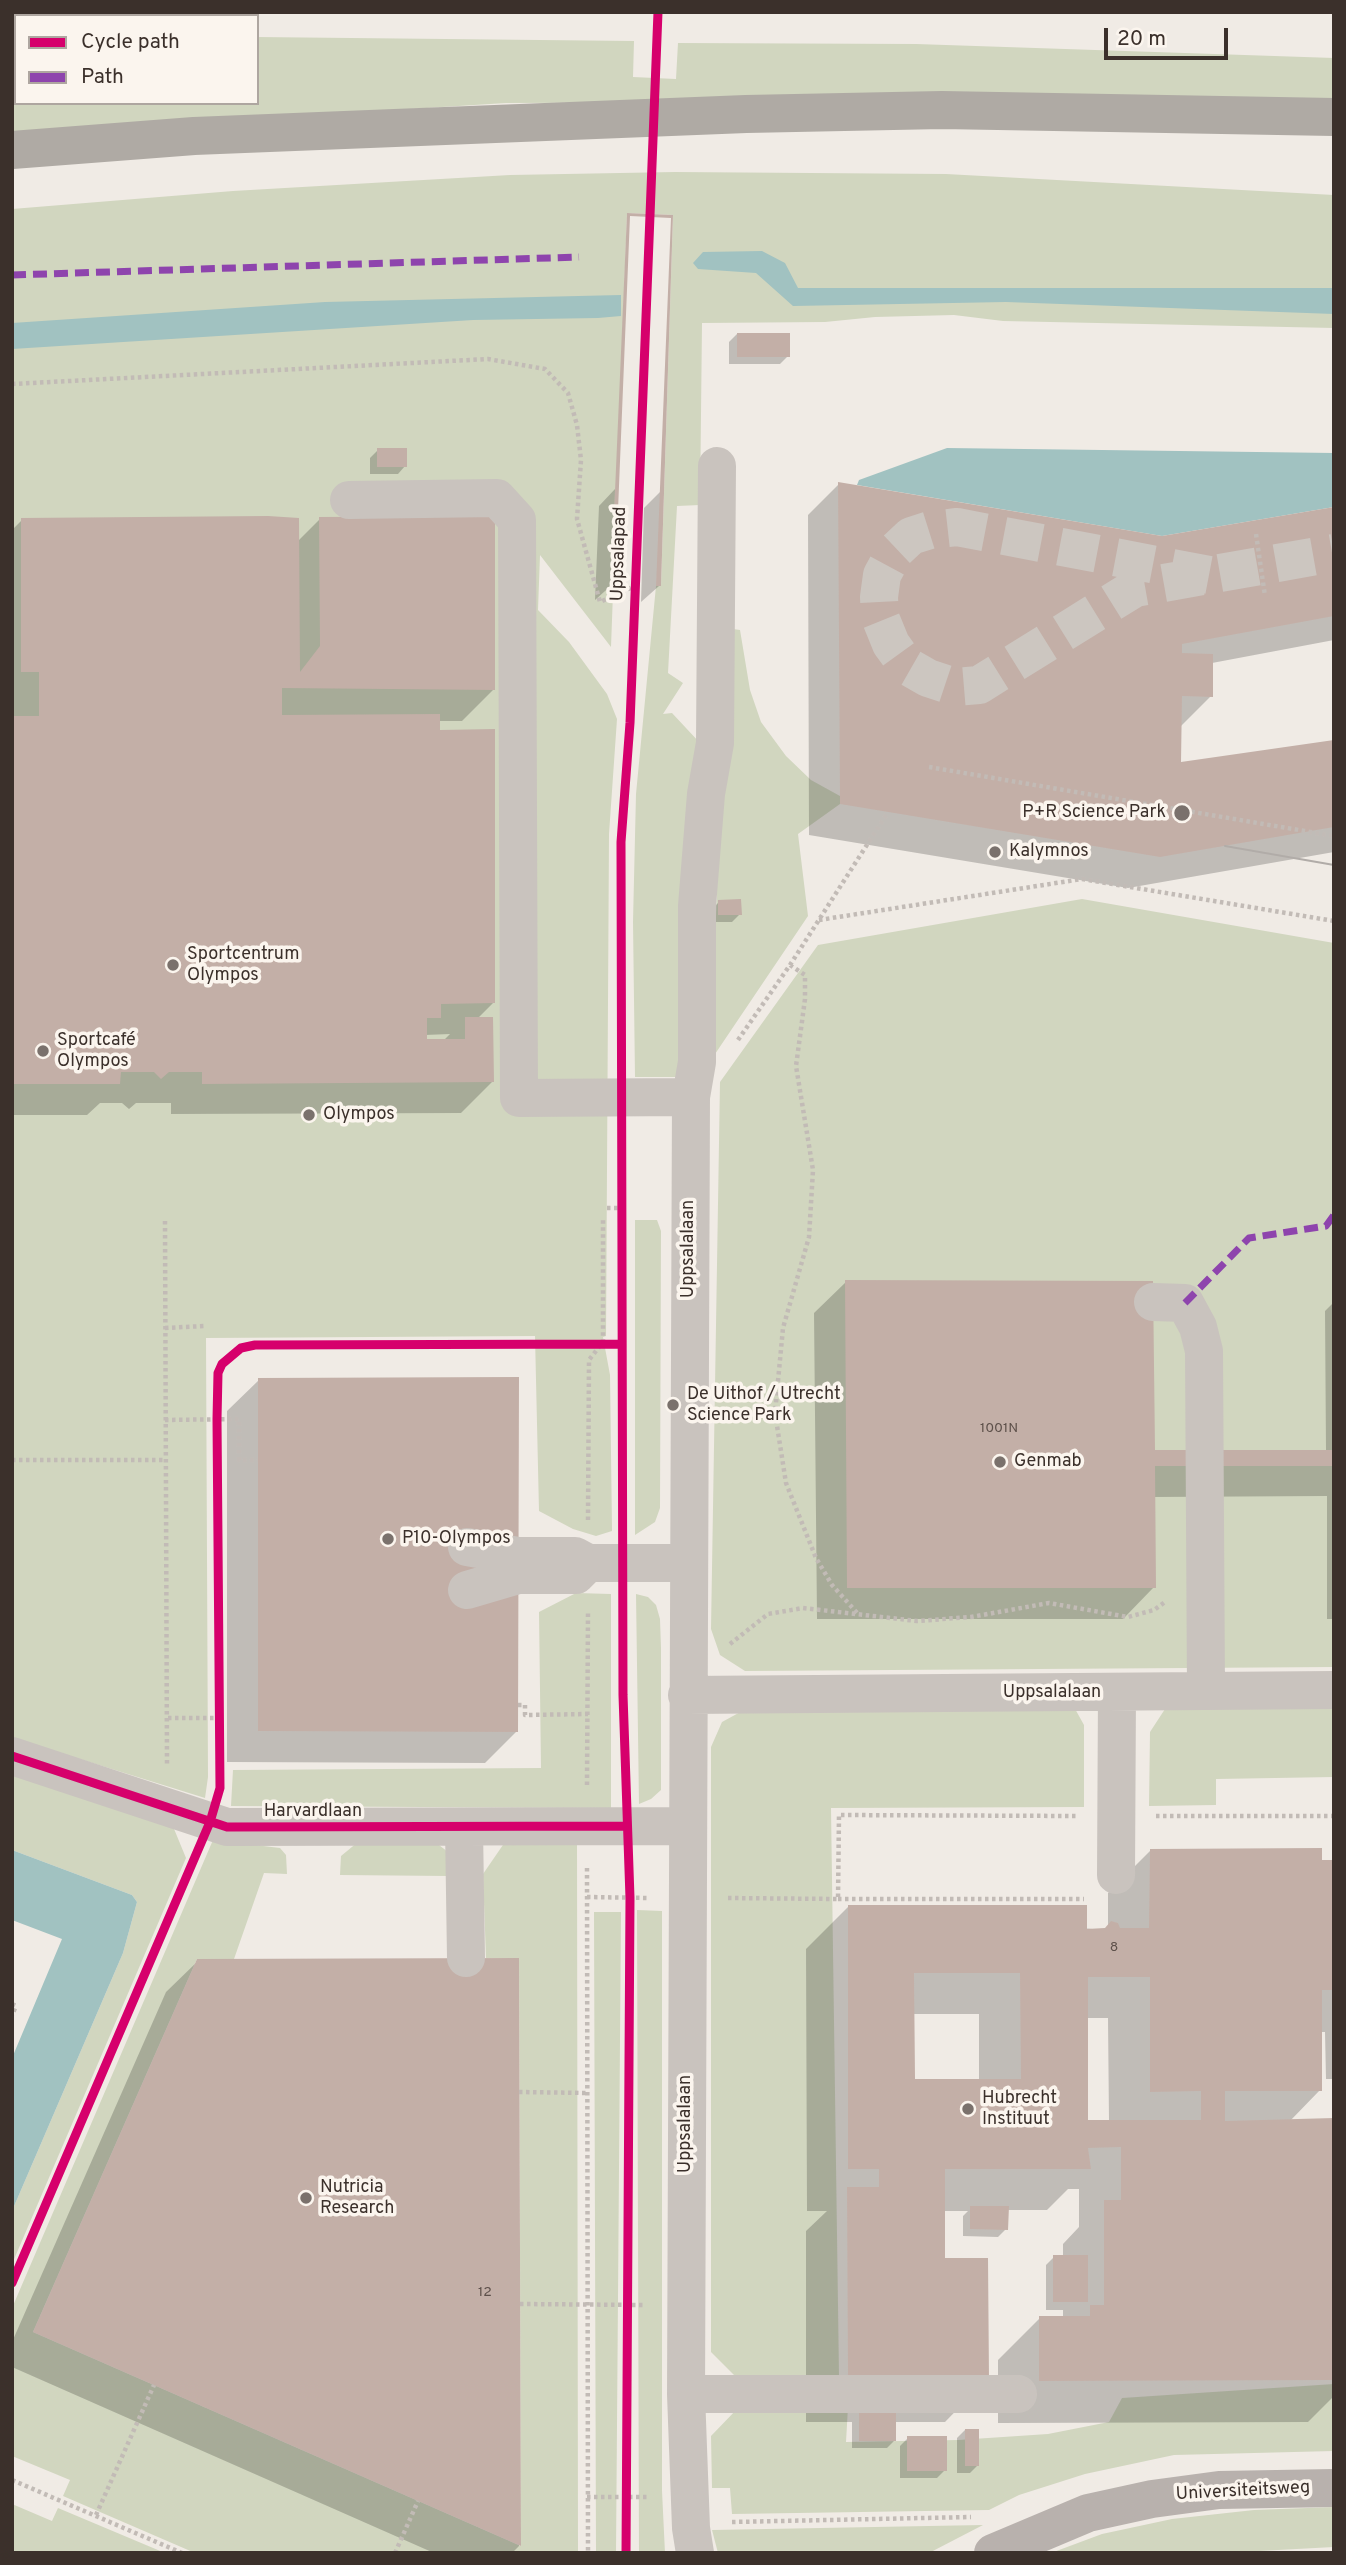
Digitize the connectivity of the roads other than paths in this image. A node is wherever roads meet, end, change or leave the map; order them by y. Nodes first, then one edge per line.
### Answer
1 (1334, 117) edge
2 (12, 150) edge
3 (718, 466) dead end
4 (349, 500) dead end
5 (691, 1097) junction
6 (1153, 1302) dead end
7 (467, 1547) dead end
8 (588, 1563) junction
9 (687, 1563) junction
10 (467, 1590) dead end
11 (1334, 1690) edge
12 (1206, 1691) junction
13 (1117, 1692) junction
14 (687, 1695) junction
15 (12, 1756) edge
16 (686, 1826) junction
17 (464, 1827) junction
18 (1116, 1875) road end
19 (466, 1958) dead end
20 (686, 2394) junction
21 (1018, 2394) dead end
22 (1334, 2488) edge
23 (695, 2553) edge
24 (993, 2553) edge

1 - 2 highway
3 - 5 street, Uppsalalaan
4 - 5 street
5 - 9 street, Uppsalalaan
6 - 12 street
7 - 8 street
8 - 9 street
8 - 10 street
9 - 14 street, Uppsalalaan
11 - 12 street, Uppsalalaan
12 - 13 street, Uppsalalaan
13 - 14 street, Uppsalalaan
13 - 18 street
14 - 16 street, Uppsalalaan
15 - 17 street, Harvardlaan
16 - 17 street, Harvardlaan
16 - 20 street, Uppsalalaan
17 - 19 street
20 - 21 street
20 - 23 street, Uppsalalaan
22 - 24 main road, Universiteitsweg

